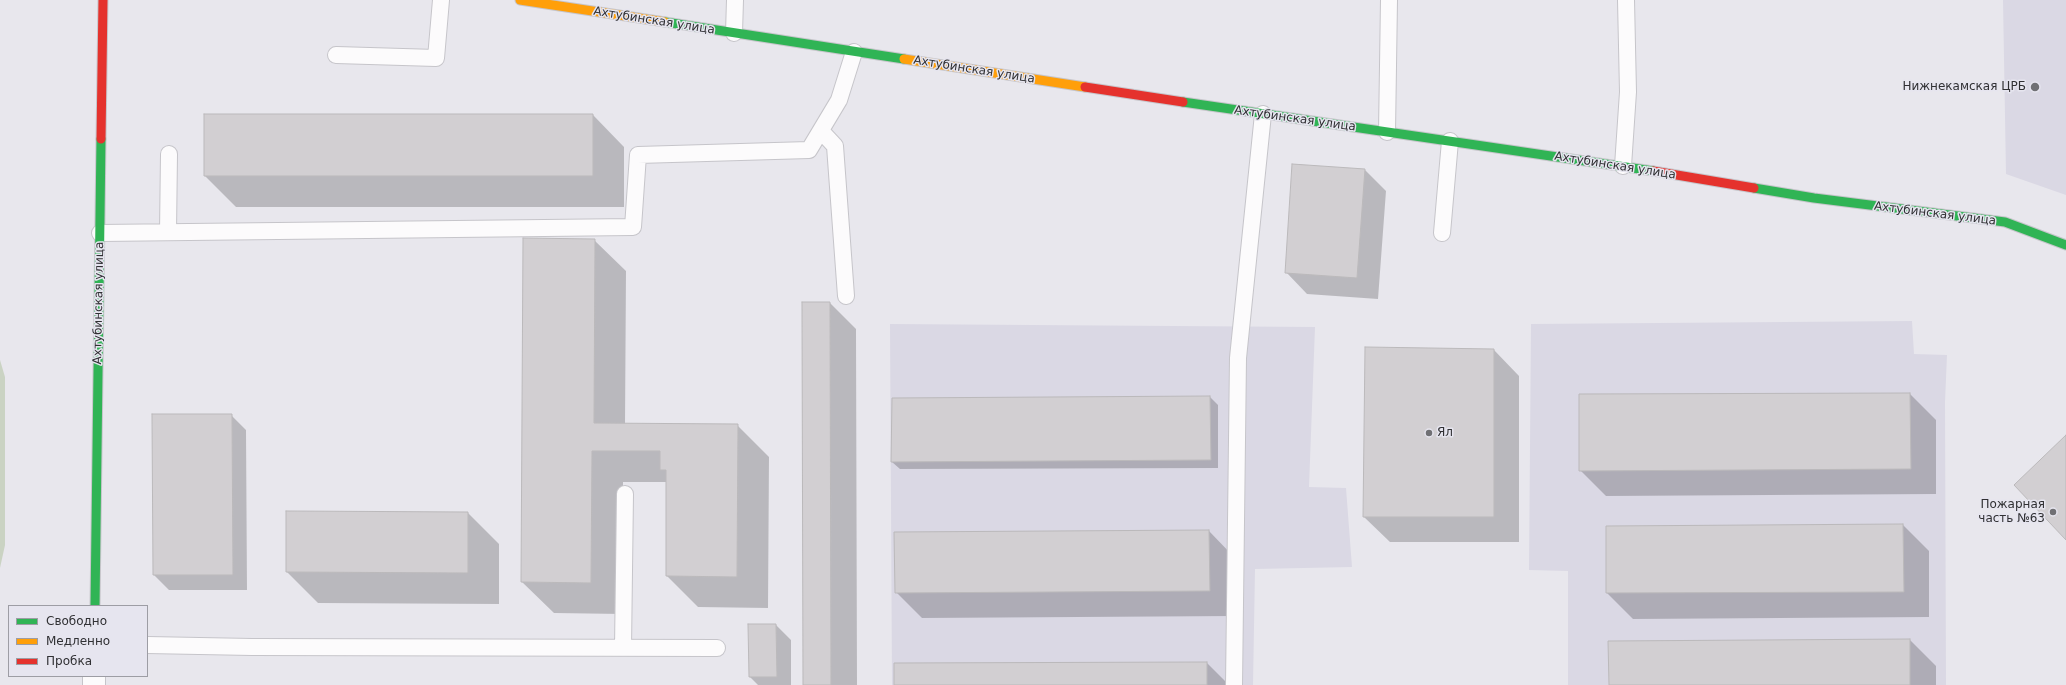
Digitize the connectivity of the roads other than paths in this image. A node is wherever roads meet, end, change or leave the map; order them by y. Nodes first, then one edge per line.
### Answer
1 (103, 0) edge
2 (441, 0) edge
3 (520, 0) edge
4 (735, 0) edge
5 (1389, 0) edge
6 (1626, 0) edge
7 (734, 33) junction
8 (854, 52) junction
9 (336, 55) dead end
10 (1262, 114) junction
11 (821, 131) junction
12 (1387, 132) junction
13 (1450, 141) junction
14 (168, 154) dead end
15 (1623, 166) junction
16 (168, 232) junction
17 (100, 233) junction
18 (1442, 233) dead end
19 (2066, 245) edge
20 (846, 296) dead end
21 (625, 494) dead end
22 (95, 605) edge
23 (148, 645) edge
24 (623, 648) junction
25 (717, 648) dead end
26 (1234, 685) edge

1 - 17 street, Ахтубинская улица
2 - 9 lane
3 - 7 street, Ахтубинская улица
4 - 7 lane
5 - 12 lane
6 - 15 lane
7 - 8 street, Ахтубинская улица
8 - 10 street, Ахтубинская улица
8 - 11 lane
10 - 12 street, Ахтубинская улица
10 - 26 lane
11 - 16 lane
11 - 20 lane
12 - 13 street, Ахтубинская улица
13 - 15 street, Ахтубинская улица
13 - 18 lane
14 - 16 lane
15 - 19 street, Ахтубинская улица
16 - 17 lane
17 - 22 street, Ахтубинская улица
21 - 24 lane
23 - 24 lane
24 - 25 lane

